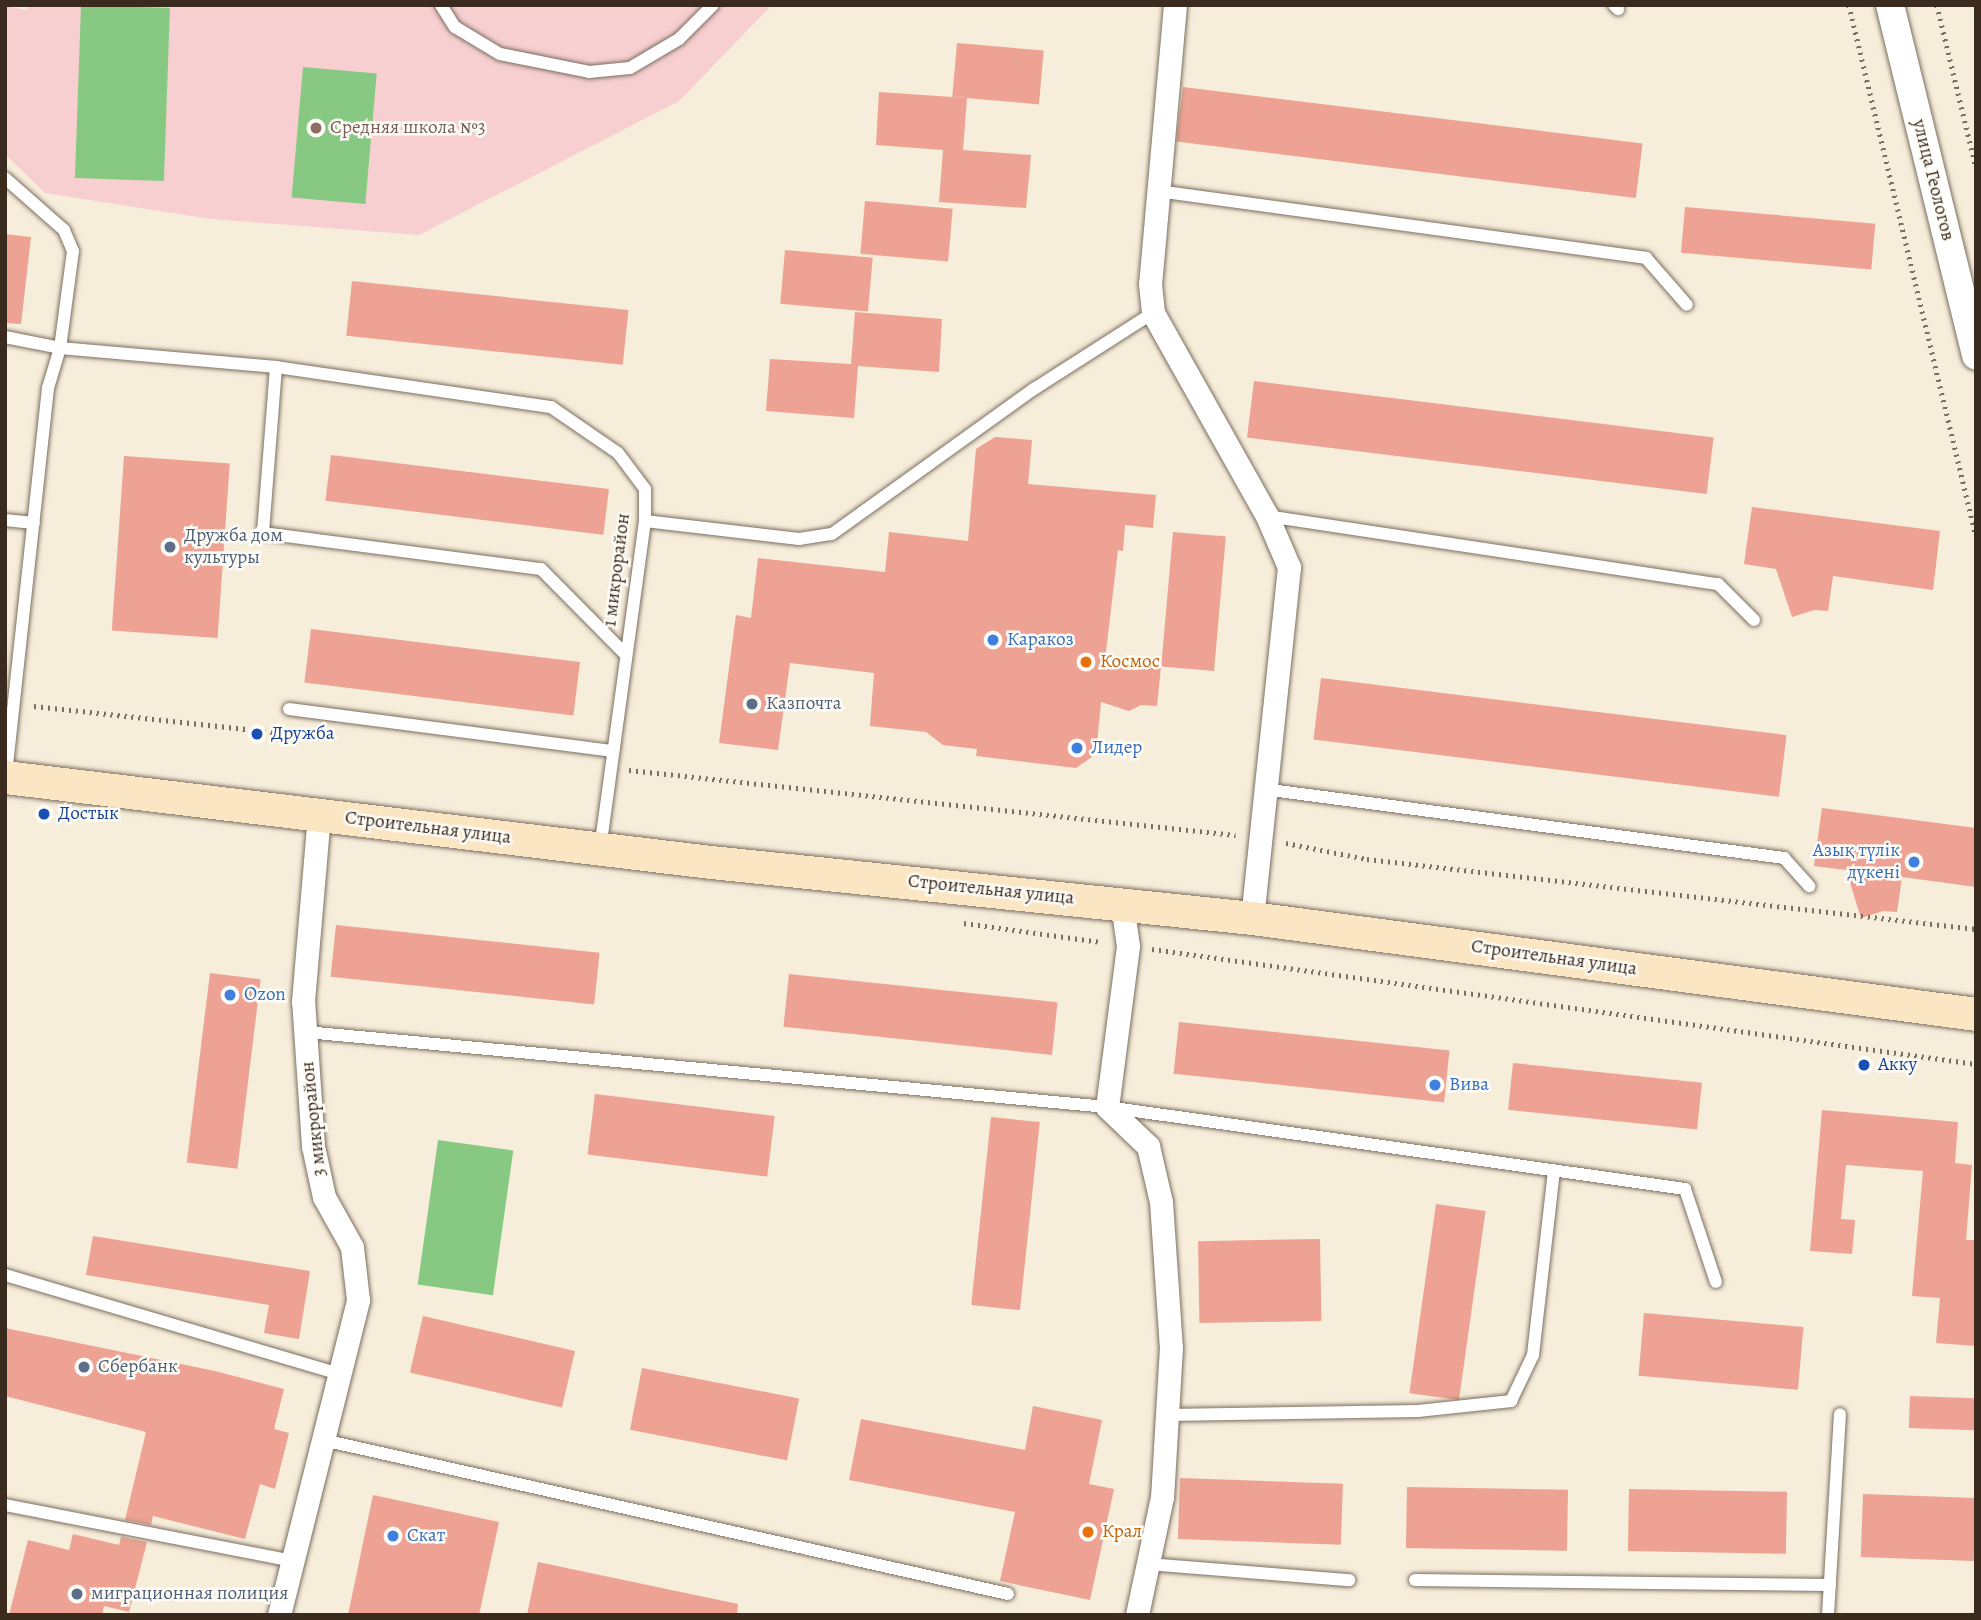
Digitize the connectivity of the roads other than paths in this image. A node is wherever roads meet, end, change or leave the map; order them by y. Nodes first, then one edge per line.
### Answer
1 (441, 5) edge
2 (713, 5) edge
3 (1175, 5) edge
4 (1890, 5) edge
5 (5, 178) edge
6 (1158, 191) junction
7 (1687, 305) dead end
8 (1153, 313) junction
9 (5, 337) edge
10 (60, 348) junction
11 (1976, 356) edge
12 (276, 367) junction
13 (1267, 516) junction
14 (5, 520) edge
15 (645, 522) junction
16 (34, 523) junction
17 (1754, 620) dead end
18 (626, 655) junction
19 (11, 687) edge
20 (289, 709) dead end
21 (613, 751) junction
22 (6, 778) edge
23 (1263, 789) junction
24 (319, 815) junction
25 (600, 849) junction
26 (1810, 886) dead end
27 (1122, 903) junction
28 (1252, 918) junction
29 (1976, 1014) edge
30 (306, 1032) junction
31 (1107, 1107) junction
32 (1554, 1170) junction
33 (5, 1275) edge
34 (1716, 1282) dead end
35 (340, 1374) junction
36 (1840, 1414) dead end
37 (1167, 1415) junction
38 (323, 1440) junction
39 (5, 1505) edge
40 (292, 1561) junction
41 (1148, 1564) junction
42 (1349, 1580) dead end
43 (1415, 1580) dead end
44 (1830, 1585) junction
45 (1008, 1594) dead end
46 (280, 1615) edge
47 (1137, 1615) edge
48 (1828, 1615) edge

1 - 2 lane
3 - 6 street
4 - 11 street, улица Геологов
5 - 10 lane
6 - 7 lane
6 - 8 street
8 - 13 street
8 - 15 lane
9 - 10 lane, 1 микрорайон
10 - 12 lane, 1 микрорайон
10 - 16 lane
12 - 15 lane, 1 микрорайон
12 - 18 lane
13 - 17 lane
13 - 23 street
14 - 16 lane
15 - 18 lane, 1 микрорайон
16 - 19 lane
18 - 21 lane, 1 микрорайон
19 - 22 lane
20 - 21 lane
21 - 25 lane, 1 микрорайон
22 - 24 main road, Строительная улица
23 - 26 lane
23 - 28 street
24 - 25 main road, Строительная улица
24 - 30 street, 3 микрорайон
25 - 27 main road, Строительная улица
27 - 28 main road, Строительная улица
27 - 31 street
28 - 29 main road, Строительная улица
30 - 31 lane
30 - 35 street, 3 микрорайон
31 - 32 lane
31 - 37 street
32 - 34 lane
32 - 37 lane
33 - 35 lane
35 - 38 street, 3 микрорайон
36 - 44 lane
37 - 41 street
38 - 40 street, 3 микрорайон
38 - 45 lane
39 - 40 lane
40 - 46 street, 3 микрорайон
41 - 42 lane
41 - 47 street
43 - 44 lane
44 - 48 lane

